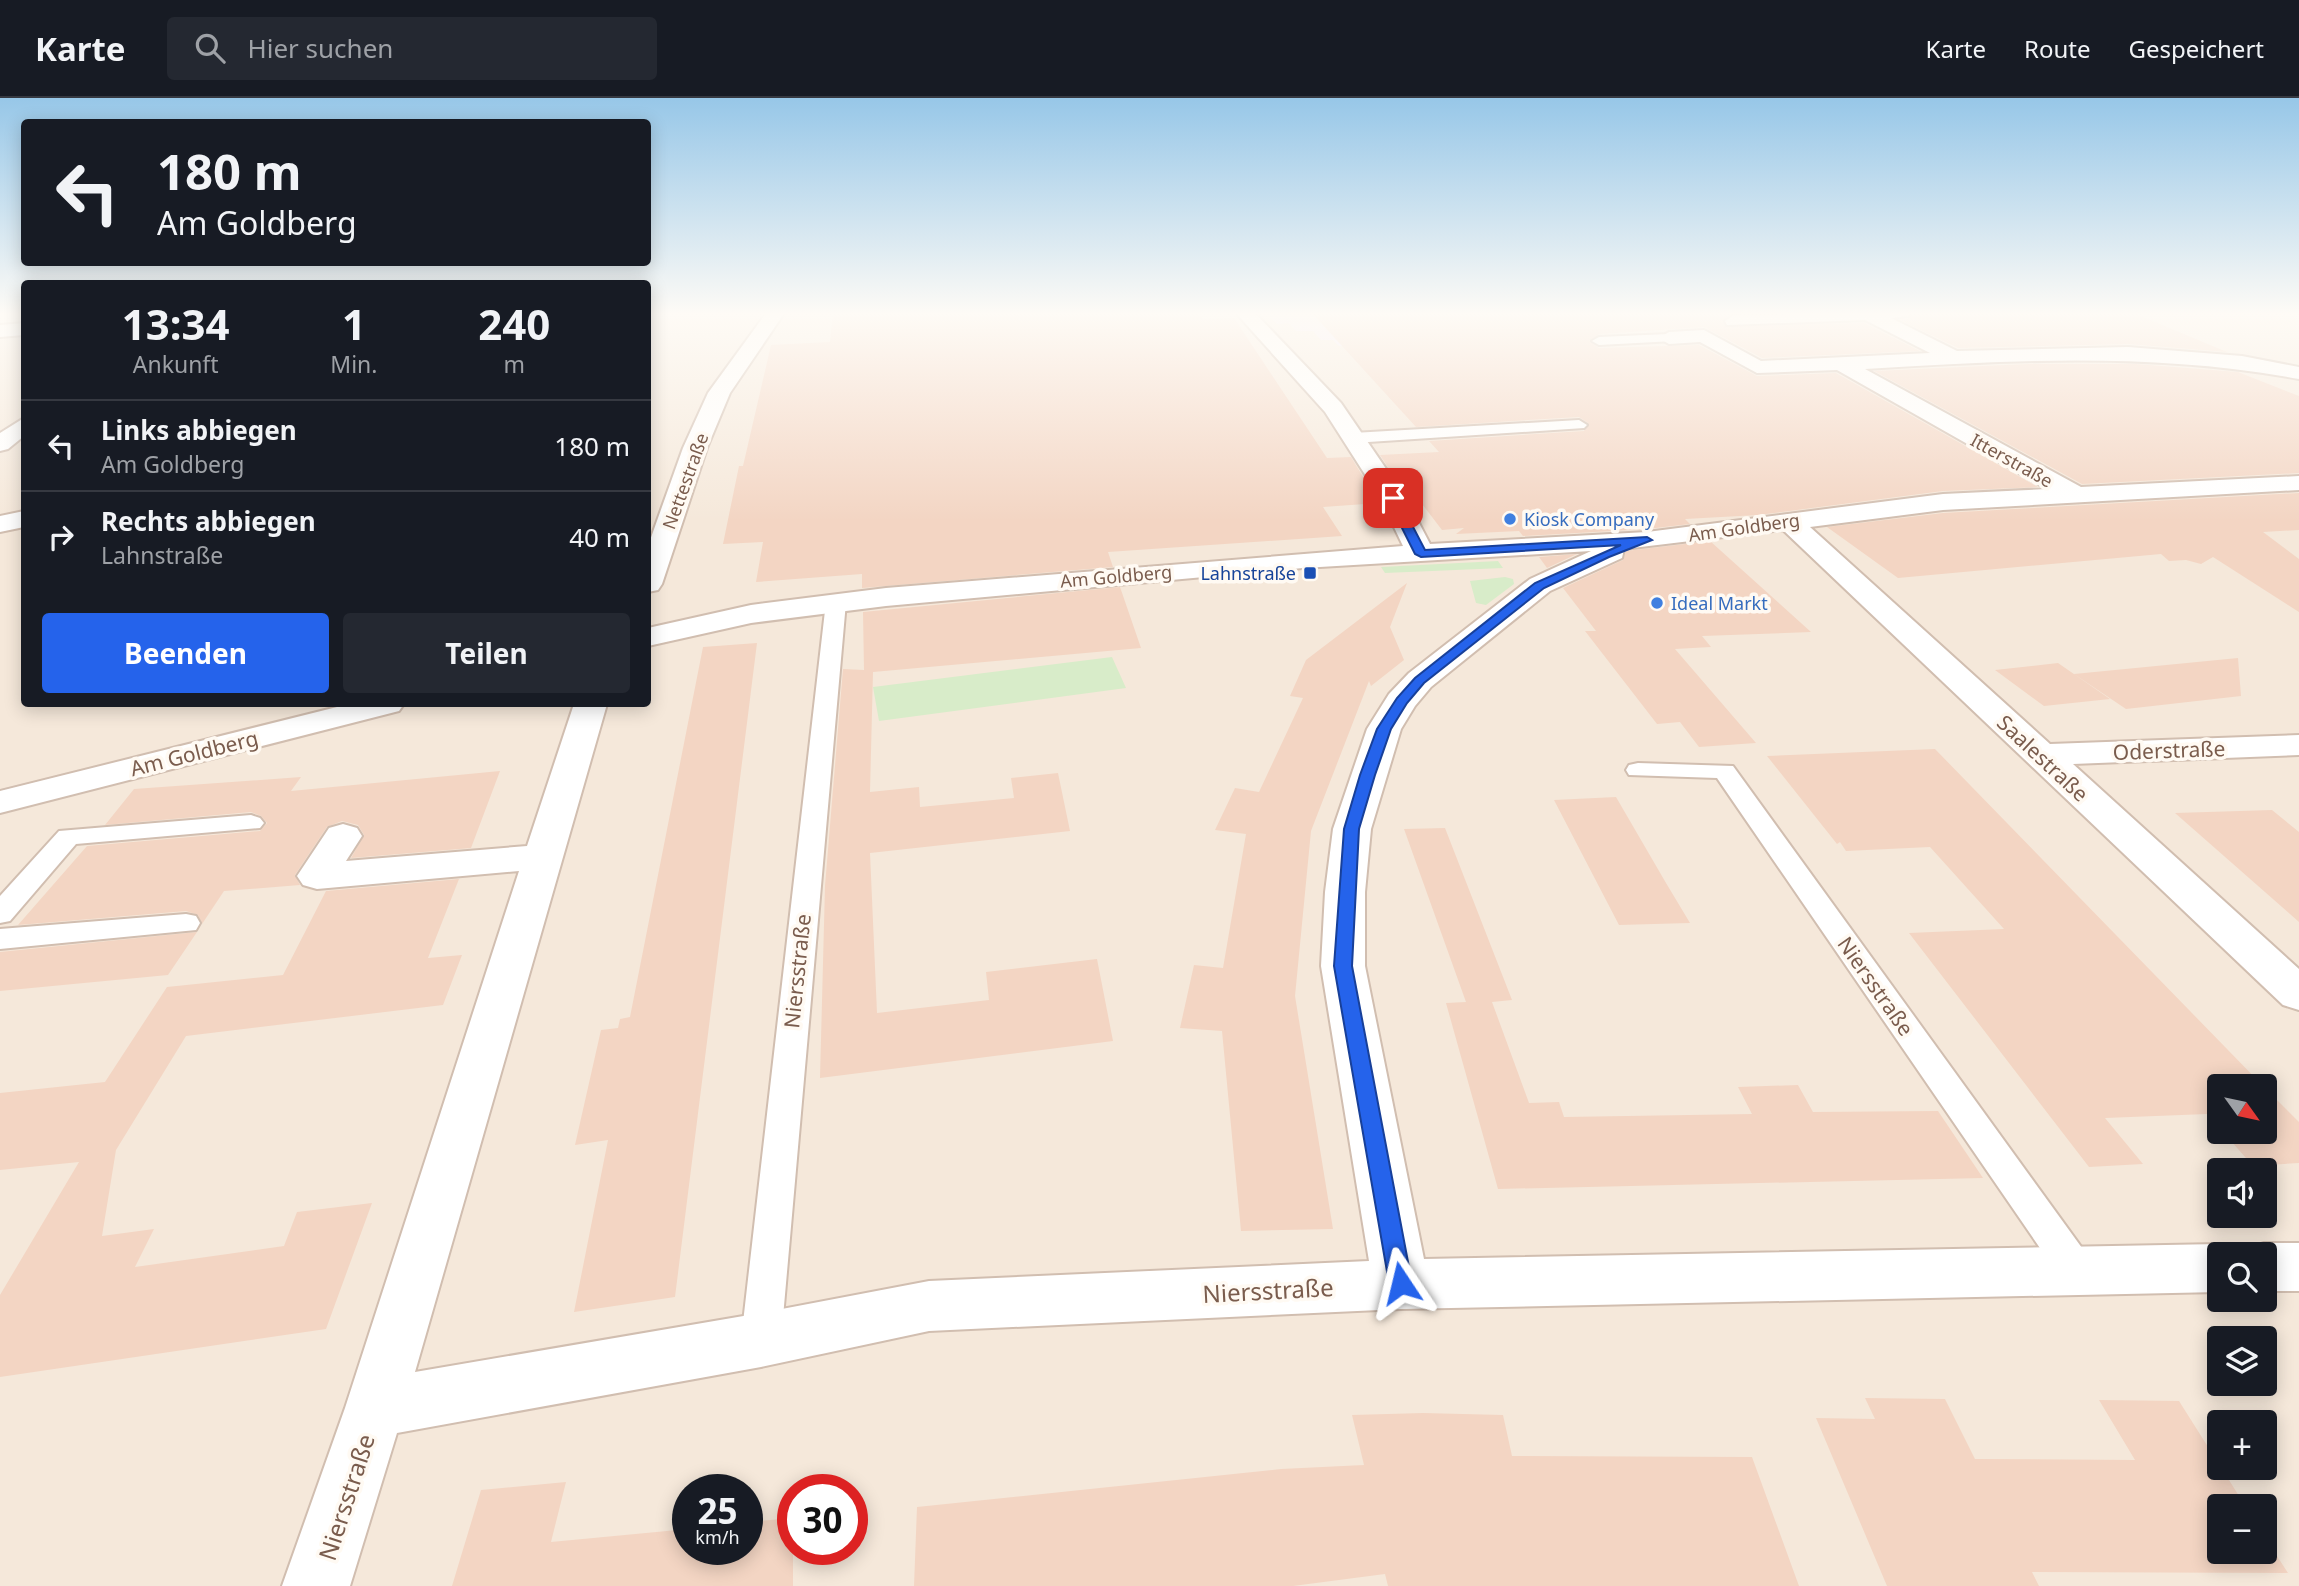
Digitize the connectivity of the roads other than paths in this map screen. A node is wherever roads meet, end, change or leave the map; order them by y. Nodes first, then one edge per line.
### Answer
1 (727, 381) edge
2 (1308, 381) edge
3 (1872, 381) edge
4 (1579, 425) dead end
5 (21, 427) edge
6 (1353, 438) junction
7 (0, 444) edge
8 (2299, 483) edge
9 (2073, 494) junction
10 (21, 520) edge
11 (1788, 521) junction
12 (0, 524) edge
13 (1647, 540) junction
14 (1421, 554) junction
15 (651, 575) edge
16 (836, 602) junction
17 (651, 630) edge
18 (375, 707) edge
19 (589, 707) edge
20 (2299, 745) edge
21 (2040, 755) junction
22 (1638, 770) dead end
23 (0, 802) edge
24 (251, 823) dead end
25 (343, 836) dead end
26 (544, 857) junction
27 (0, 914) edge
28 (186, 923) dead end
29 (0, 939) edge
30 (2299, 994) edge
31 (2277, 1267) edge
32 (2299, 1267) edge
33 (2207, 1268) edge
34 (2077, 1271) junction
35 (1401, 1283) junction
36 (761, 1340) junction
37 (375, 1408) junction
38 (316, 1586) edge

1 - 15 street, Nettestraße
2 - 6 street
3 - 9 street, Itterstraße
4 - 6 lane
5 - 7 street
6 - 14 street
8 - 9 street, Am Goldberg
9 - 11 street, Am Goldberg
10 - 12 street
11 - 13 street, Am Goldberg
11 - 21 street, Saalestraße
13 - 14 street, Am Goldberg
13 - 35 street
14 - 16 street, Am Goldberg
16 - 17 street, Am Goldberg
16 - 36 lane, Niersstraße
18 - 23 street, Am Goldberg
19 - 26 street, Niersstraße
20 - 21 street, Oderstraße
21 - 30 street, Saalestraße
22 - 34 lane, Niersstraße
24 - 27 lane
25 - 26 street
26 - 37 street, Niersstraße
28 - 29 lane
31 - 32 street
33 - 34 street, Niersstraße
34 - 35 street, Niersstraße
35 - 36 street, Niersstraße
36 - 37 street, Niersstraße
37 - 38 street, Niersstraße

